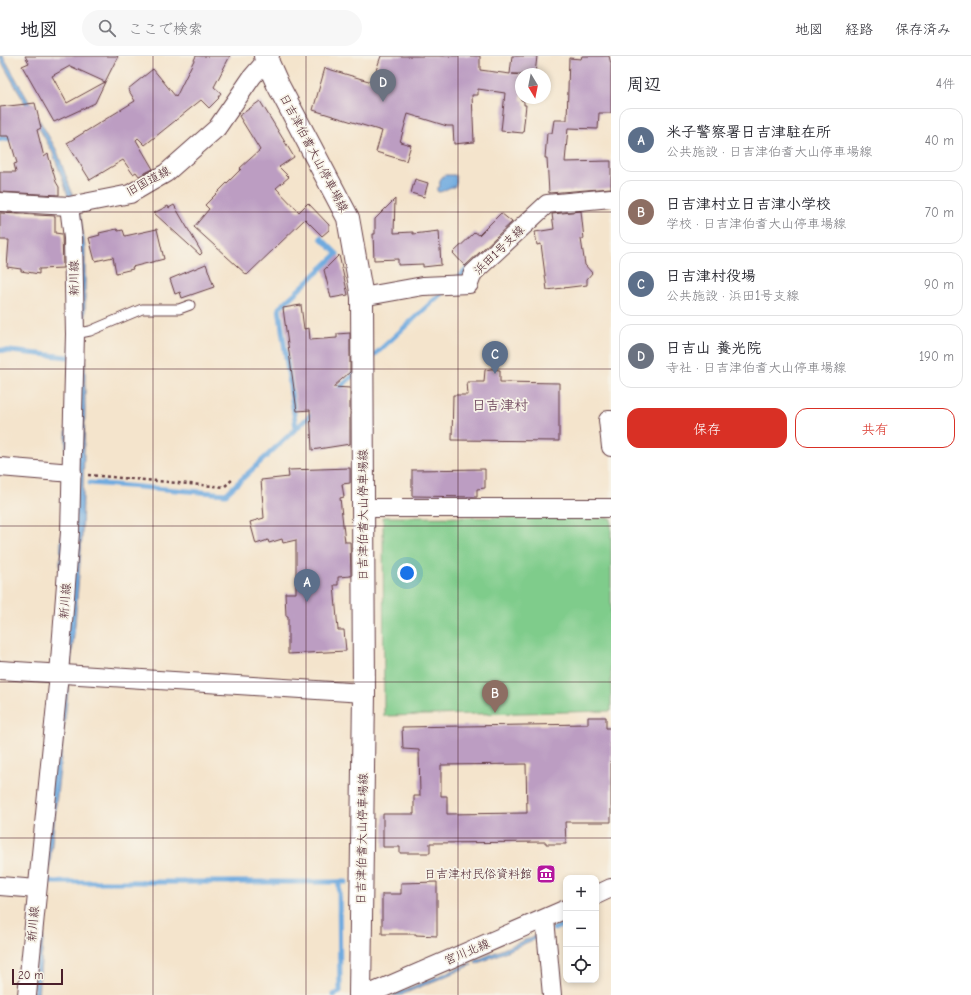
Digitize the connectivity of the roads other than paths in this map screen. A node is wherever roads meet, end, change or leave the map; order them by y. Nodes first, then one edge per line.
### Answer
1 (267, 57) edge
2 (611, 198) edge
3 (0, 202) edge
4 (69, 206) junction
5 (362, 297) junction
6 (190, 305) dead end
7 (75, 334) junction
8 (611, 420) edge
9 (611, 447) edge
10 (0, 467) edge
11 (72, 473) junction
12 (363, 508) junction
13 (611, 508) edge
14 (0, 670) edge
15 (59, 674) junction
16 (364, 693) junction
17 (0, 886) edge
18 (611, 888) edge
19 (37, 889) junction
20 (599, 894) edge
21 (563, 910) edge
22 (545, 919) junction
23 (27, 995) edge
24 (360, 995) edge
25 (367, 995) edge
26 (552, 995) edge

1 - 4 street, 旧国道線
1 - 5 main road, 日吉津伯耆大山停車場線
2 - 5 street, 浜田1号支線
3 - 4 street, 旧国道線
4 - 7 street, 新川線
5 - 12 main road, 日吉津伯耆大山停車場線
6 - 7 lane
7 - 11 street, 新川線
8 - 9 street
10 - 11 street
11 - 15 street, 新川線
12 - 13 street
12 - 16 main road, 日吉津伯耆大山停車場線
14 - 15 street
15 - 16 street
15 - 19 street, 新川線
16 - 24 main road, 日吉津伯耆大山停車場線
17 - 19 street
18 - 20 street
19 - 23 street, 新川線
21 - 22 street, 宮川北線
22 - 25 street, 宮川北線
22 - 26 street

